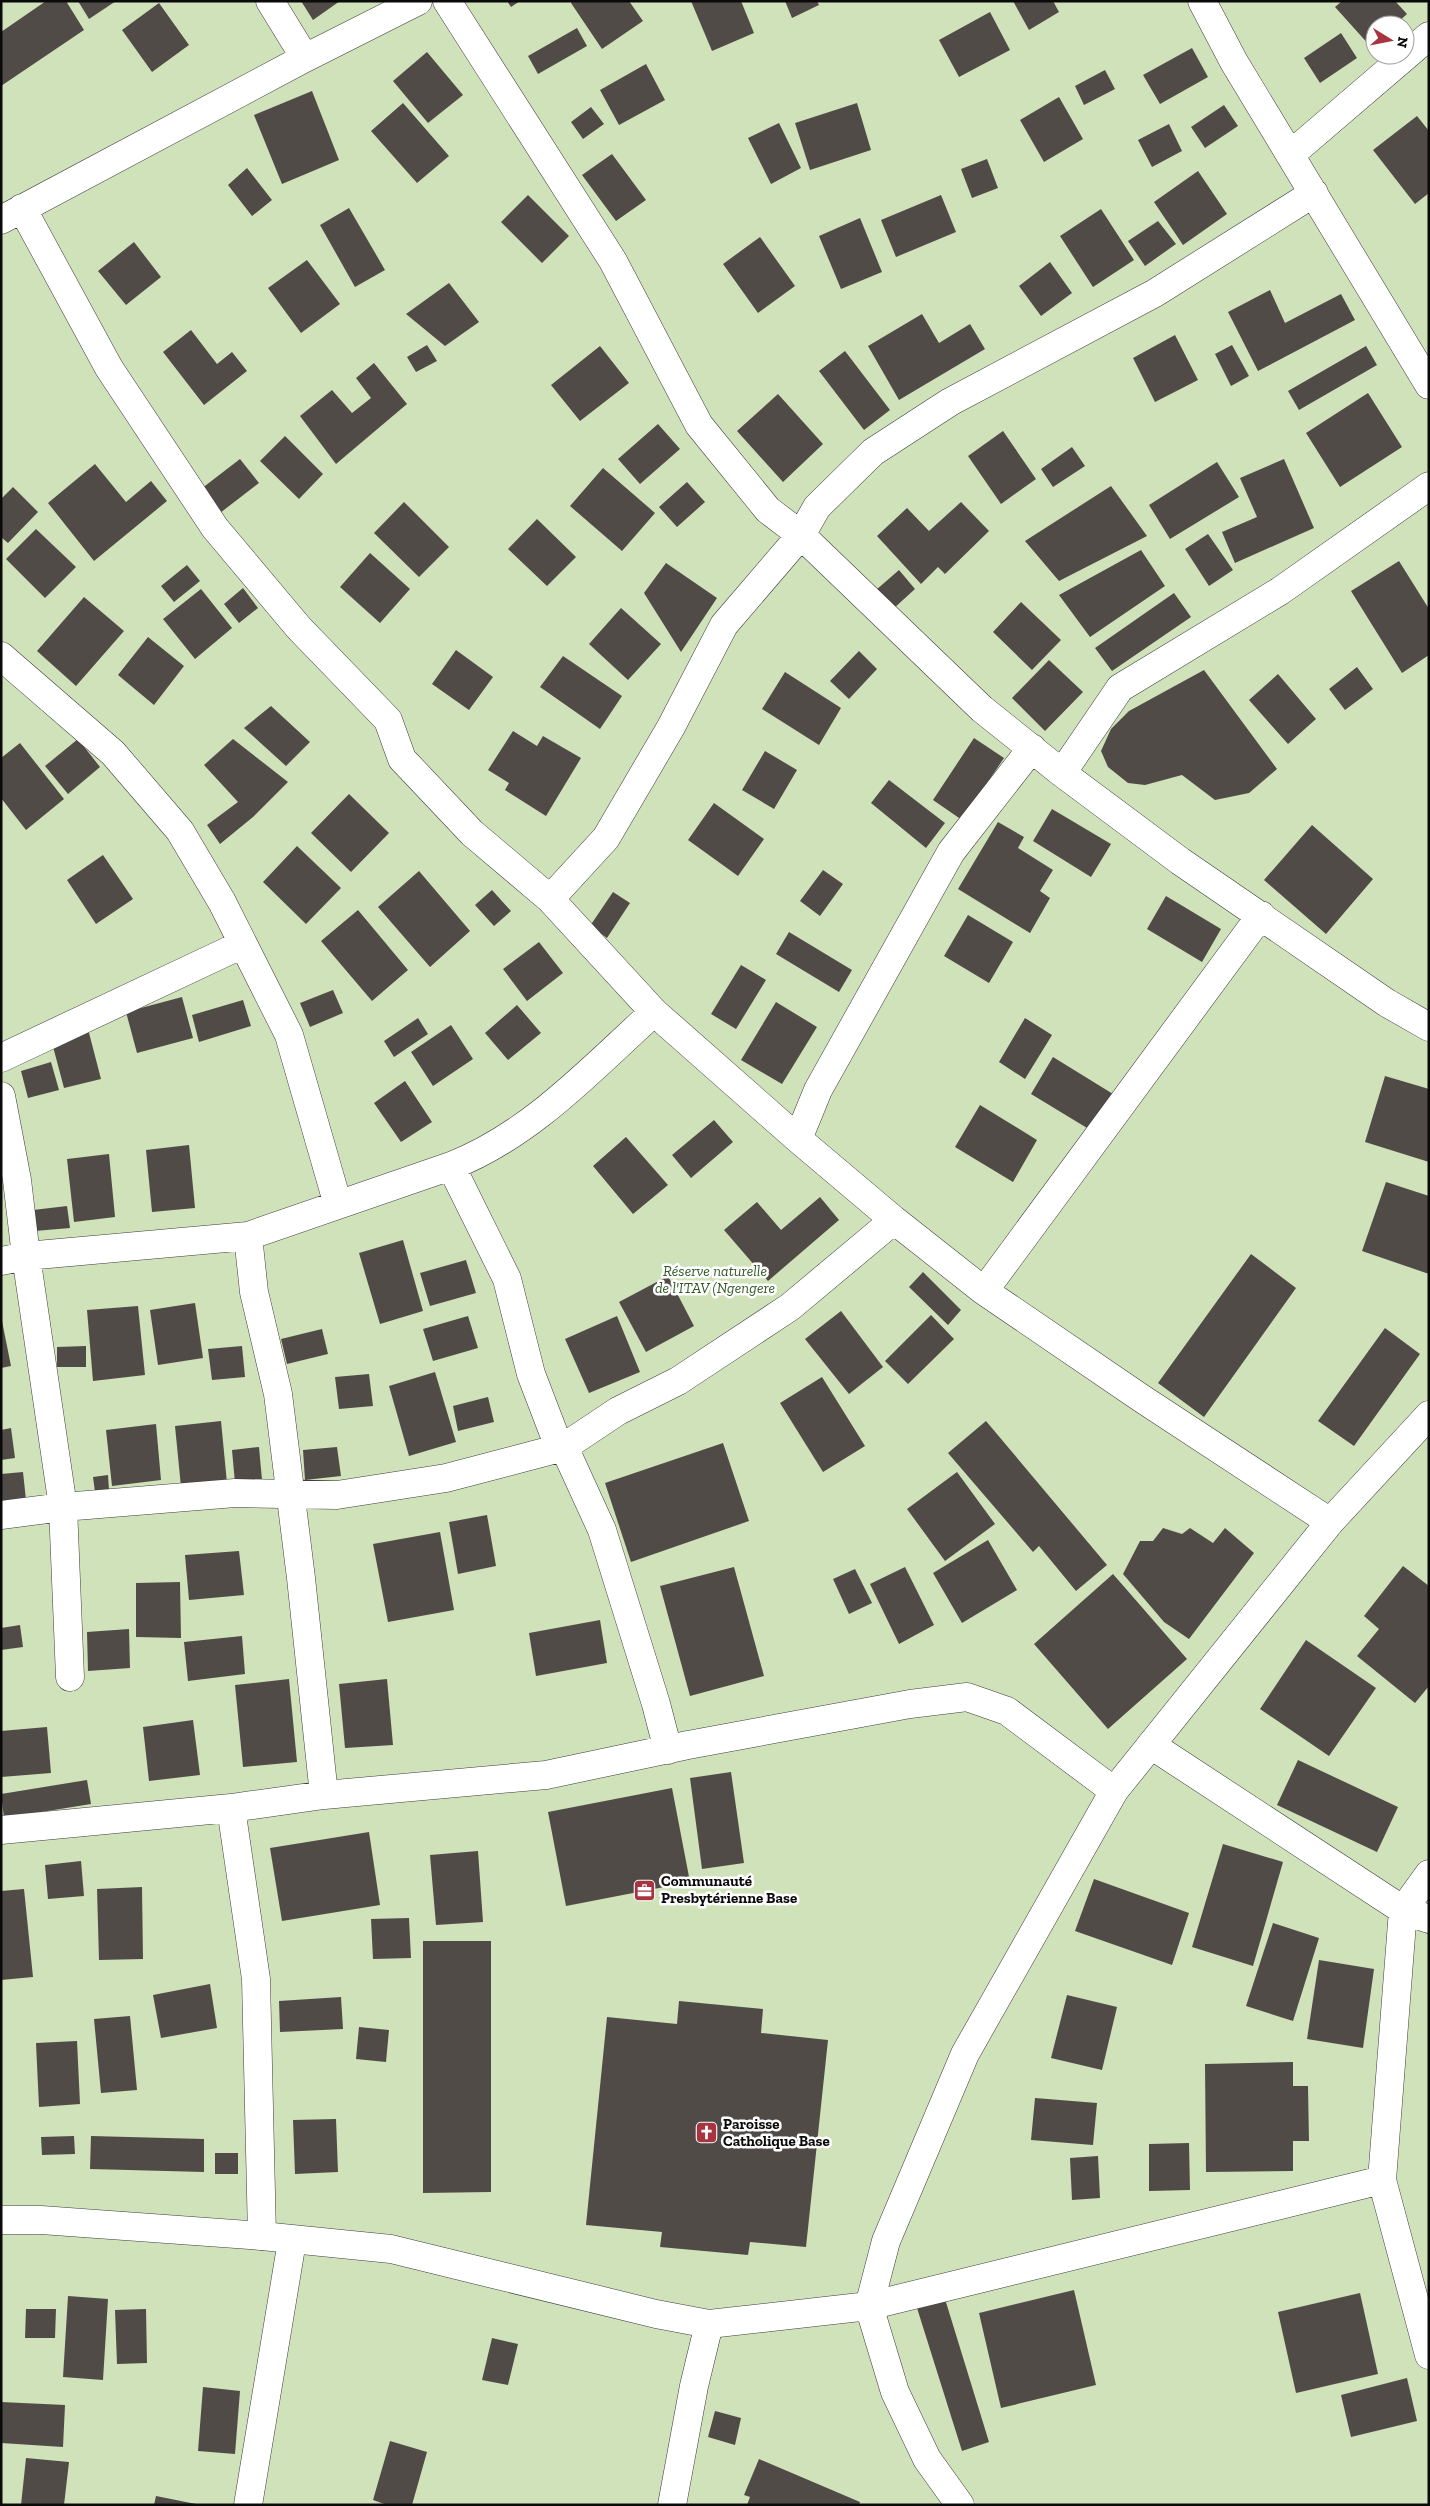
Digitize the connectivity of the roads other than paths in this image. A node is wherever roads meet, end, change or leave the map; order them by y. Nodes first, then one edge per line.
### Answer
1 (270, 1) edge
2 (418, 1) edge
3 (447, 1) edge
4 (1202, 1) edge
5 (1429, 36) edge
6 (305, 58) junction
7 (1290, 155) junction
8 (1314, 193) junction
9 (11, 214) edge
10 (1429, 385) edge
11 (1429, 486) edge
12 (801, 534) junction
13 (1, 656) edge
14 (1032, 748) junction
15 (1062, 773) junction
16 (550, 899) junction
17 (1261, 916) junction
18 (243, 944) junction
19 (654, 1012) junction
20 (1429, 1027) edge
21 (1, 1058) edge
22 (1, 1096) edge
23 (798, 1139) junction
24 (451, 1166) junction
25 (338, 1206) junction
26 (894, 1220) junction
27 (248, 1236) junction
28 (13, 1259) edge
29 (984, 1291) junction
30 (1429, 1415) edge
31 (564, 1447) junction
32 (291, 1494) junction
33 (63, 1507) junction
34 (1, 1515) edge
35 (1330, 1522) junction
36 (70, 1677) dead end
37 (1151, 1745) junction
38 (668, 1750) junction
39 (1114, 1791) junction
40 (324, 1795) junction
41 (231, 1808) junction
42 (1, 1830) edge
43 (1429, 1874) edge
44 (1403, 1910) junction
45 (1429, 1919) edge
46 (1382, 2180) junction
47 (1, 2220) edge
48 (262, 2236) junction
49 (292, 2240) junction
50 (869, 2306) junction
51 (709, 2324) junction
52 (1429, 2355) edge
53 (248, 2505) edge
54 (672, 2505) edge
55 (960, 2505) edge

1 - 6 street
2 - 6 street
3 - 12 street
4 - 7 street
5 - 7 street
6 - 9 street
7 - 8 street
8 - 10 street
8 - 12 street
9 - 16 street
11 - 15 street
12 - 14 street
12 - 16 street
13 - 18 street
14 - 15 street
14 - 23 street
15 - 17 street
16 - 19 street
17 - 20 street
17 - 29 street
18 - 21 street
18 - 25 street
19 - 23 street
19 - 24 street
22 - 28 street
23 - 26 street
24 - 25 street
24 - 31 street
25 - 27 street
26 - 29 street
26 - 31 street
27 - 28 street
27 - 32 street
28 - 33 street
29 - 35 street
30 - 35 street
31 - 32 street
31 - 38 street
32 - 33 street
32 - 40 street
33 - 34 street
33 - 36 street
35 - 37 street
37 - 39 street
37 - 44 street
38 - 39 street
38 - 40 street
39 - 50 street
40 - 41 street
41 - 42 street
41 - 48 street
43 - 44 street
44 - 45 street
44 - 46 street
46 - 50 street
46 - 52 street
47 - 48 street
48 - 49 street
49 - 51 street
49 - 53 street
50 - 51 street
50 - 55 street
51 - 54 street

